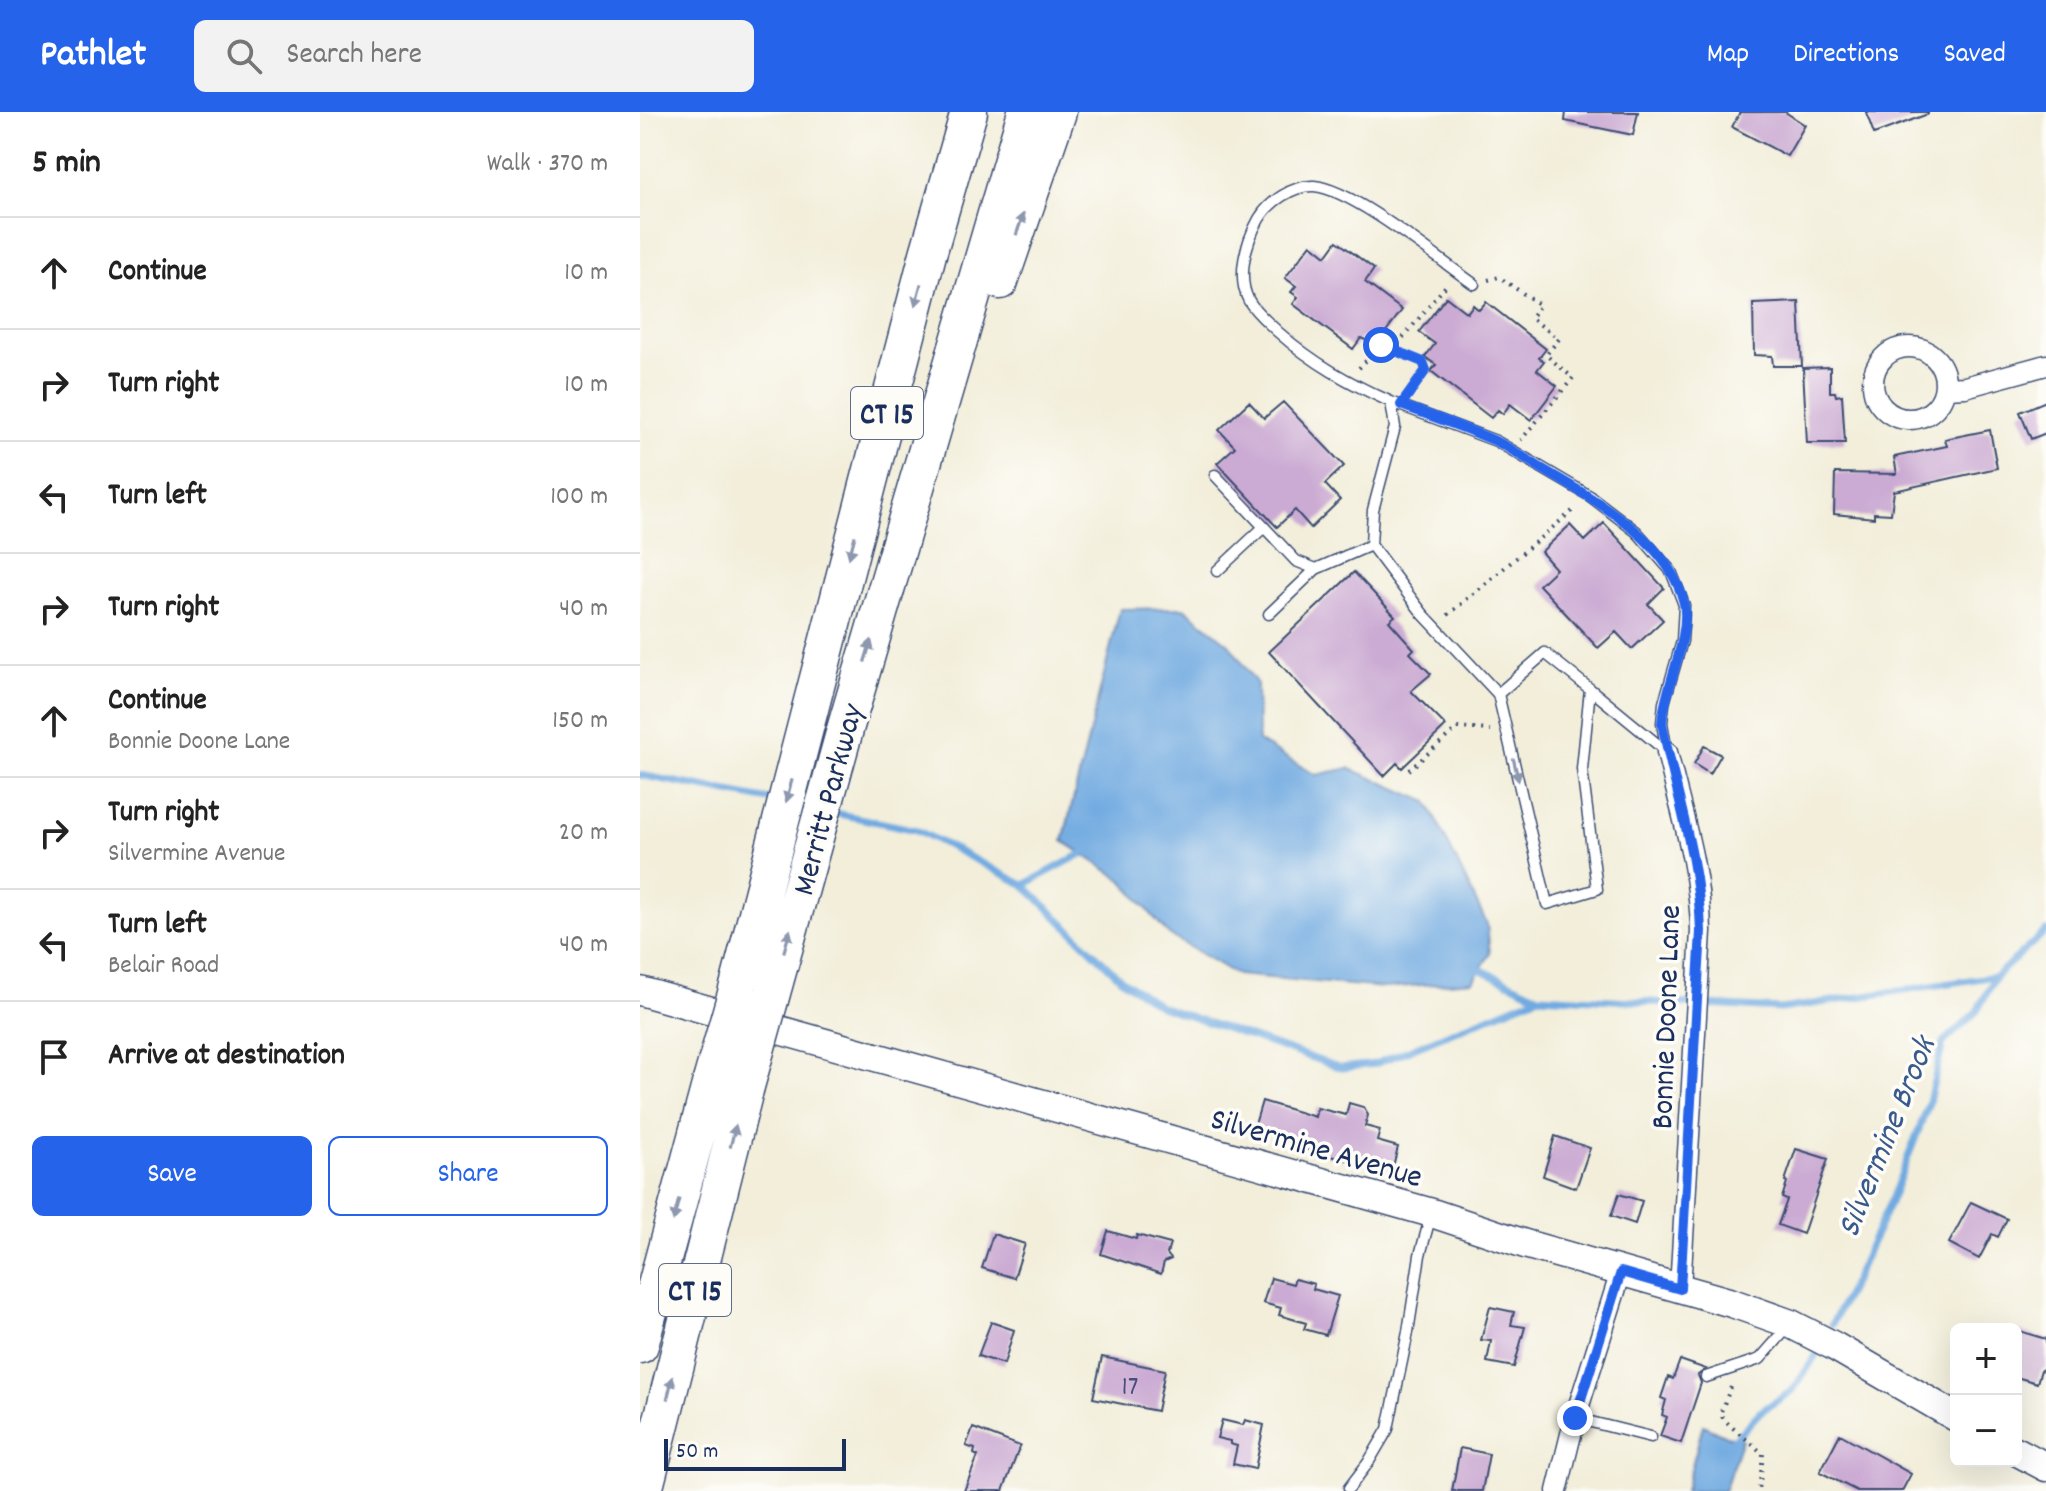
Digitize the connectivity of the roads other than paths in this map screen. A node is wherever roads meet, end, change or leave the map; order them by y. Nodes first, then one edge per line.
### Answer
1 (956, 112) edge
2 (969, 112) edge
3 (1026, 112) edge
4 (1058, 112) edge
5 (928, 254) junction
6 (1474, 284) road end
7 (2046, 365) edge
8 (1946, 388) dead end
9 (1396, 403) junction
10 (1215, 475) dead end
11 (919, 478) junction
12 (1264, 527) junction
13 (1371, 545) junction
14 (1316, 569) junction
15 (1217, 571) dead end
16 (1269, 614) dead end
17 (1590, 689) junction
18 (1498, 694) junction
19 (1667, 752) junction
20 (640, 991) edge
21 (728, 1085) junction
22 (1432, 1213) junction
23 (1621, 1272) junction
24 (1680, 1289) junction
25 (1791, 1324) junction
26 (640, 1345) edge
27 (1706, 1377) dead end
28 (1950, 1414) edge
29 (1575, 1418) junction
30 (1651, 1437) dead end
31 (2022, 1454) edge
32 (2046, 1467) edge
33 (1349, 1488) dead end
34 (644, 1491) edge
35 (1557, 1491) edge

1 - 5 highway
2 - 5 highway, Merritt Parkway / CT 15
3 - 11 highway, Merritt Parkway / CT 15
11 -> 4 highway
5 -> 21 highway, Merritt Parkway / CT 15, bridge
6 - 9 lane
7 - 8 street
9 - 13 lane
9 - 19 lane
10 - 12 lane
21 -> 11 highway, Merritt Parkway / CT 15, bridge
12 - 14 lane
12 - 15 lane
13 - 14 lane
13 - 18 lane
14 - 16 lane
17 - 18 lane
18 -> 17 lane
17 - 19 lane
19 - 24 street, Bonnie Doone Lane
20 - 22 street, Silvermine Avenue
21 -> 26 highway, Merritt Parkway / CT 15
34 -> 21 highway, Merritt Parkway / CT 15
22 - 23 street, Silvermine Avenue
22 - 33 lane
23 - 24 street, Silvermine Avenue
23 - 29 street
24 - 25 street, Silvermine Avenue
25 - 27 lane
25 - 28 street, Silvermine Avenue
29 - 30 lane
29 - 35 street
31 - 32 street

